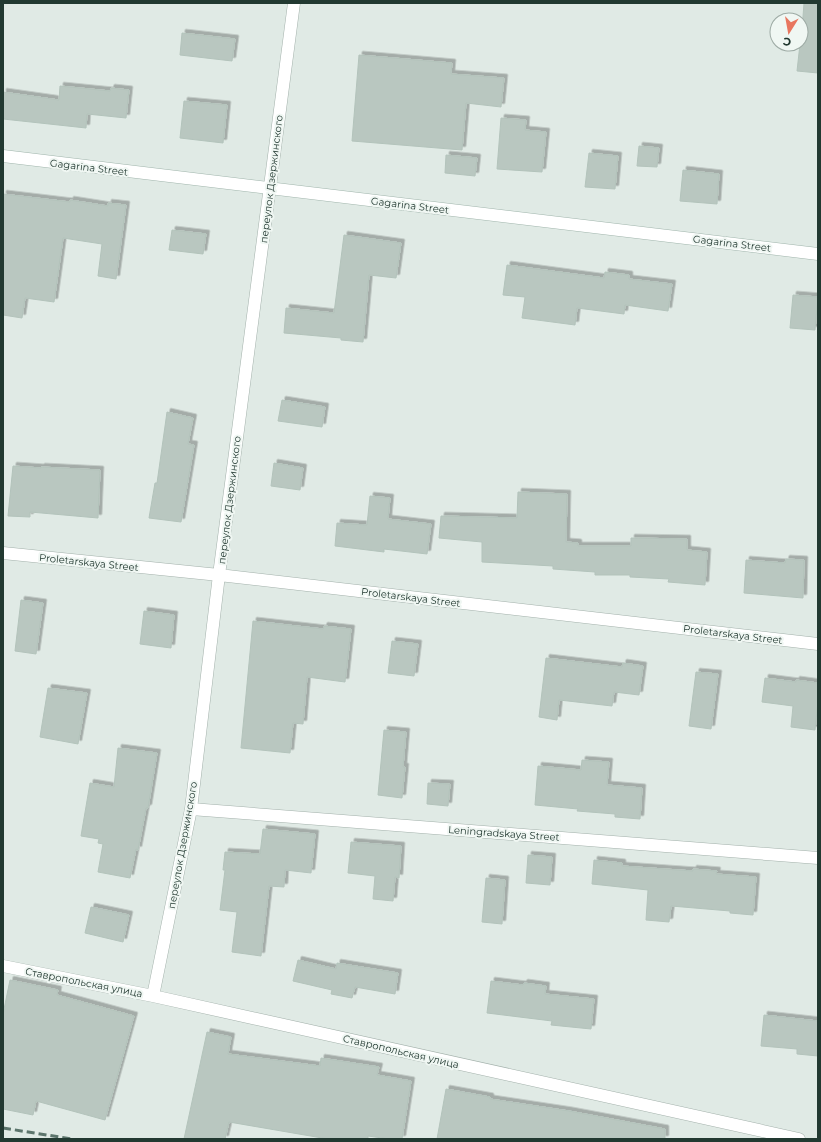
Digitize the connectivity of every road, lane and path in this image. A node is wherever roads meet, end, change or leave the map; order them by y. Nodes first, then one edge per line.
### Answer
1 (294, 3) edge
2 (3, 156) edge
3 (270, 189) junction
4 (818, 254) edge
5 (3, 553) edge
6 (220, 575) junction
7 (818, 644) edge
8 (191, 809) junction
9 (818, 858) edge
10 (3, 966) edge
11 (153, 996) junction
12 (798, 1139) edge

1 - 3 street, переулок Дзержинского
2 - 3 street, Gagarina Street
3 - 4 street, Gagarina Street
3 - 6 street, переулок Дзержинского
5 - 6 street, Proletarskaya Street
6 - 7 street, Proletarskaya Street
6 - 8 street, переулок Дзержинского
8 - 9 street, Leningradskaya Street
8 - 11 street, переулок Дзержинского
10 - 11 street, Ставропольская улица
11 - 12 street, Ставропольская улица

